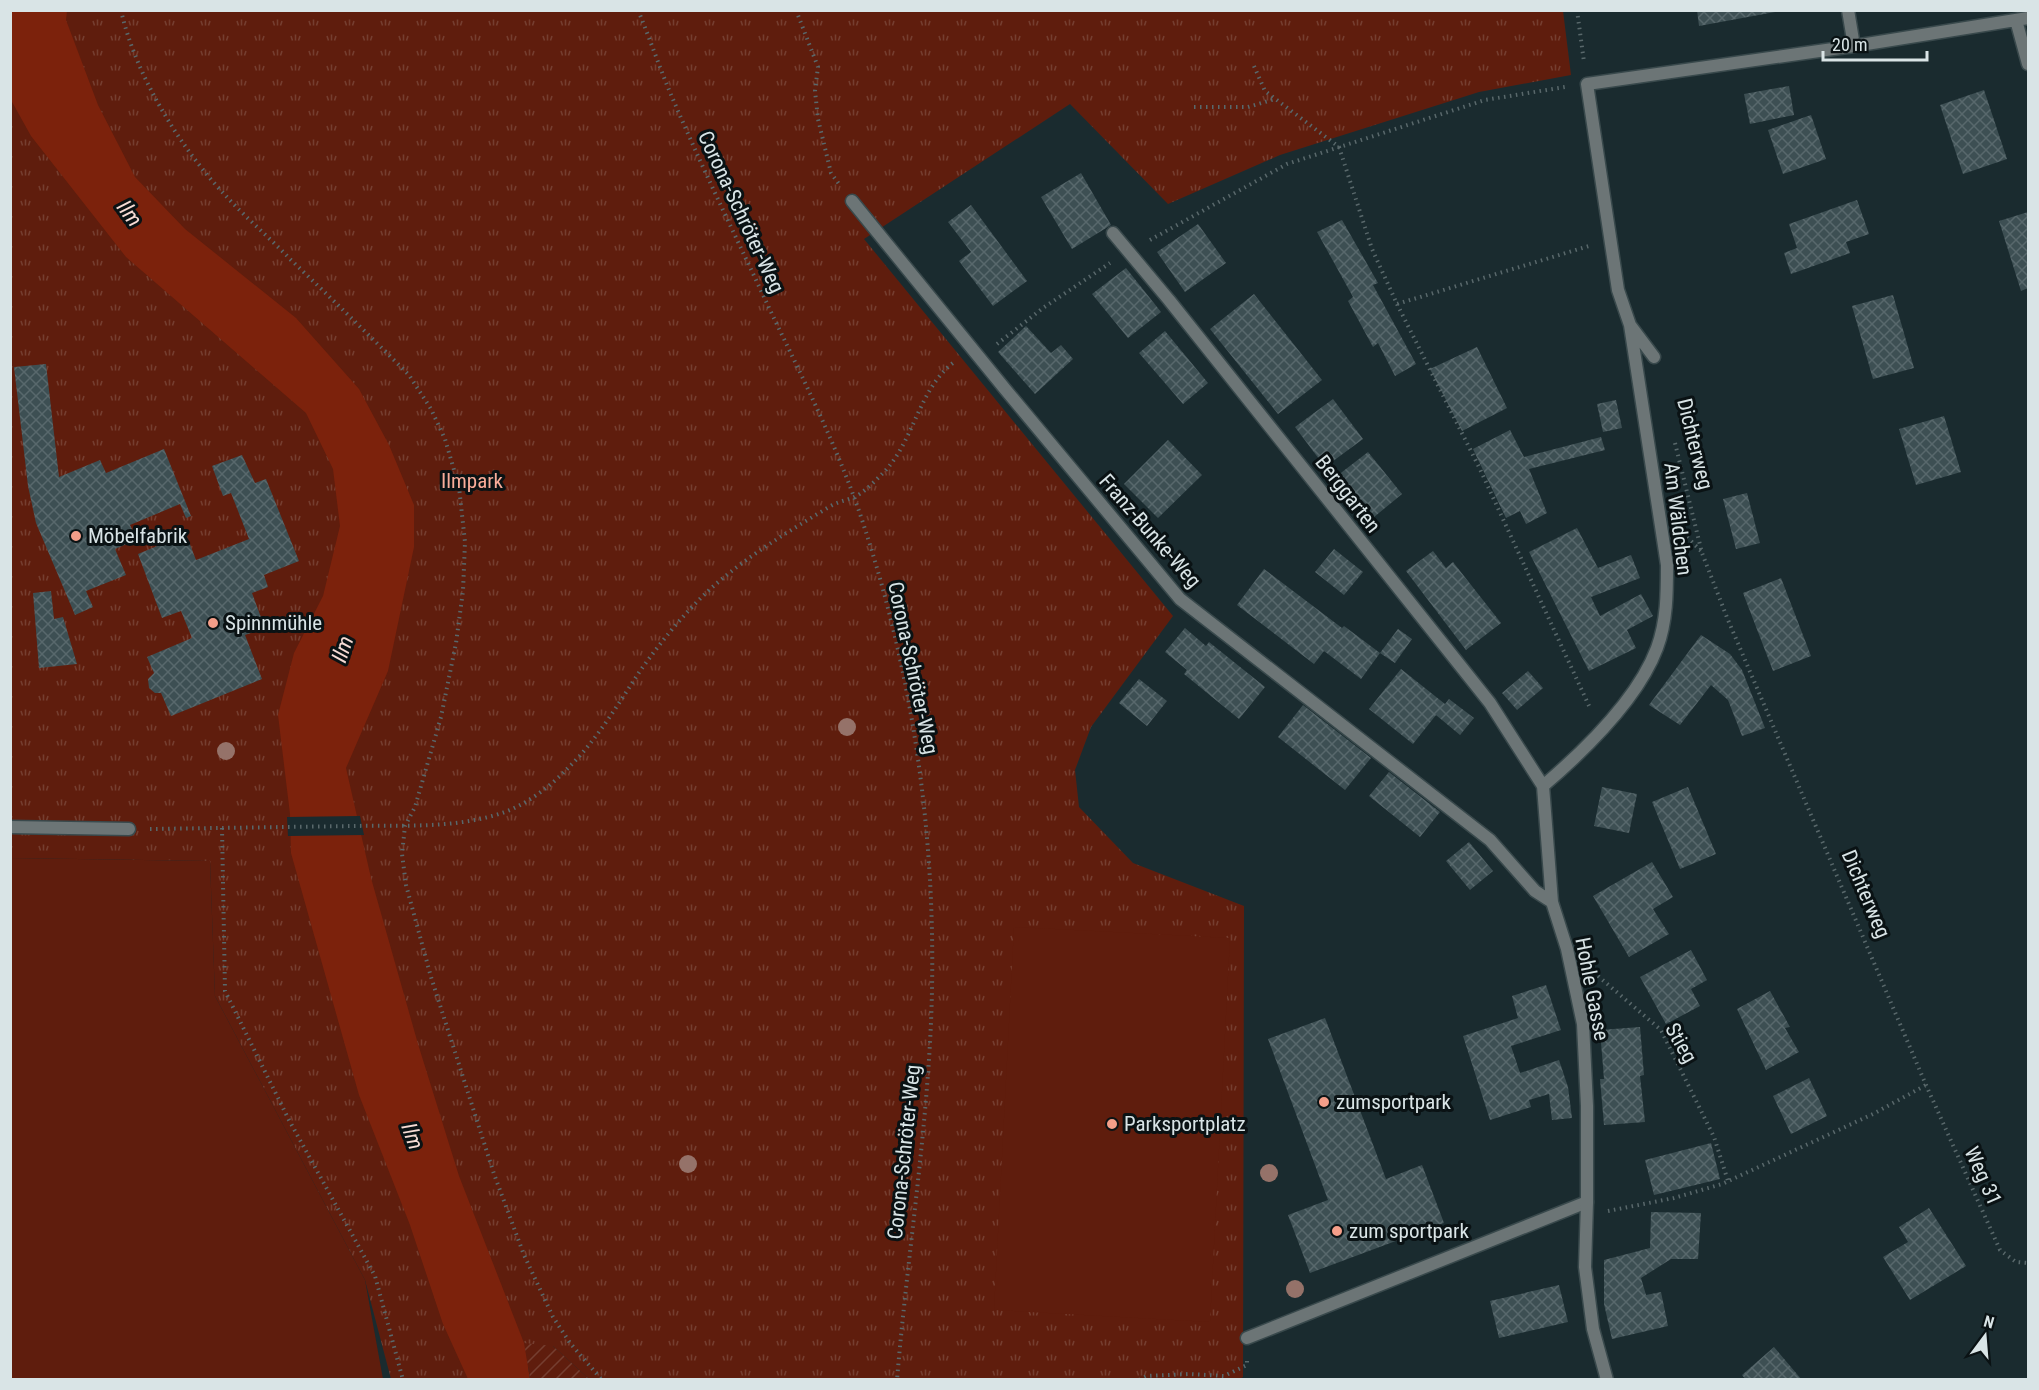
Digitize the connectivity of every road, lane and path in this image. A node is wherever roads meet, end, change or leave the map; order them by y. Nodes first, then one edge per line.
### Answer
1 (121, 10) edge
2 (638, 10) edge
3 (795, 10) edge
4 (1577, 10) edge
5 (1848, 10) edge
6 (2016, 17) edge
7 (1854, 46) junction
8 (2028, 64) edge
9 (1254, 66) dead end
10 (1587, 84) junction
11 (1275, 99) junction
12 (1194, 107) dead end
13 (1339, 147) junction
14 (852, 201) joint
15 (1113, 233) dead end
16 (1610, 240) junction
17 (1397, 304) junction
18 (1630, 325) junction
19 (1654, 357) dead end
20 (980, 358) junction
21 (1674, 438) dead end
22 (854, 498) junction
23 (1601, 730) junction
24 (1543, 786) junction
25 (405, 826) junction
26 (10, 827) edge
27 (222, 828) junction
28 (129, 829) dead end
29 (147, 829) dead end
30 (1552, 902) junction
31 (1567, 949) junction
32 (1926, 1085) junction
33 (1728, 1181) junction
34 (1587, 1202) junction
35 (1587, 1215) junction
36 (2028, 1263) edge
37 (1247, 1338) joint
38 (403, 1380) edge
39 (602, 1380) edge
40 (897, 1380) edge
41 (1139, 1380) edge
42 (1607, 1380) edge

1 - 25 path
2 - 22 path, Corona-Schröter-Weg
3 - 14 path
4 - 10 path
5 - 7 street
6 - 7 street
6 - 8 street
7 - 10 street
9 - 11 path
10 - 13 path
10 - 16 street
11 - 12 path
11 - 13 path
13 - 17 path
14 - 20 street, Franz-Bunke-Weg
15 - 24 street, Berggarten
16 - 17 path
16 - 18 street
17 - 23 path
18 - 19 street
18 - 23 street, Am Wäldchen
20 - 22 path
20 - 30 street, Franz-Bunke-Weg
21 - 32 path, Dichterweg
22 - 25 path
22 - 40 path, Corona-Schröter-Weg
23 - 24 street
24 - 30 street, Hohle Gasse
25 - 27 path
25 - 39 path
26 - 28 street
27 - 29 path
27 - 38 path
30 - 31 street, Hohle Gasse
31 - 33 path, Stieg
31 - 34 street, Hohle Gasse
32 - 33 path
32 - 36 path, Weg 31
33 - 35 path
34 - 35 street, Hohle Gasse
34 - 37 street
35 - 42 street, Hohle Gasse
37 - 41 path

